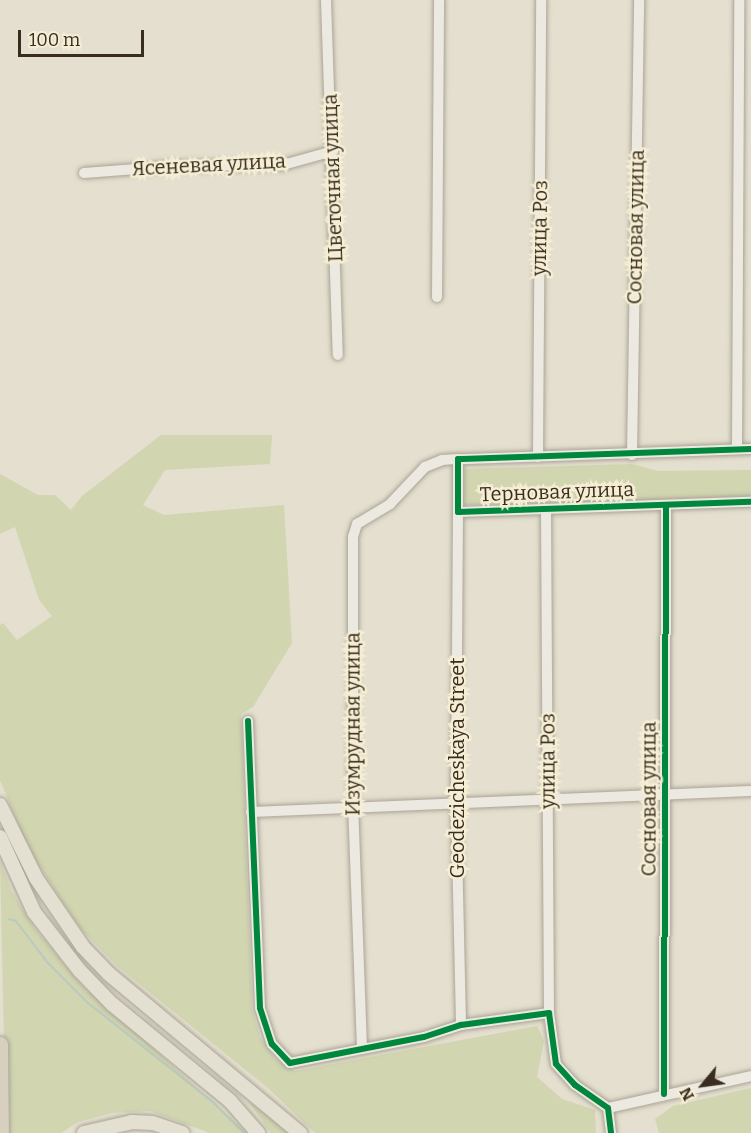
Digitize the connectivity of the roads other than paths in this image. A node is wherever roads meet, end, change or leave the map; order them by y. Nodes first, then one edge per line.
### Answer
1 (326, 0) edge
2 (439, 0) edge
3 (541, 0) edge
4 (639, 0) edge
5 (739, 0) edge
6 (333, 151) junction
7 (84, 173) dead end
8 (437, 297) dead end
9 (338, 355) dead end
10 (737, 449) junction
11 (751, 449) edge
12 (632, 455) junction
13 (538, 457) junction
14 (458, 459) junction
15 (751, 502) edge
16 (666, 505) junction
17 (546, 509) junction
18 (458, 512) junction
19 (248, 721) dead end
20 (751, 791) edge
21 (665, 793) junction
22 (548, 797) junction
23 (456, 803) junction
24 (0, 805) edge
25 (353, 805) junction
26 (251, 812) junction
27 (0, 837) edge
28 (549, 1013) junction
29 (461, 1025) junction
30 (0, 1044) edge
31 (362, 1048) junction
32 (751, 1076) edge
33 (664, 1094) junction
34 (608, 1108) junction
35 (1, 1133) edge
36 (84, 1133) edge
37 (182, 1133) edge
38 (258, 1133) edge
39 (300, 1133) edge
40 (611, 1133) edge

1 - 6 street, Цветочная улица
2 - 8 street
3 - 13 street, улица Роз
4 - 12 street, Сосновая улица
5 - 10 street
6 - 7 street, Ясеневая улица
6 - 9 street, Цветочная улица
10 - 11 street, Терновая улица
10 - 12 street, Терновая улица
12 - 13 street, Терновая улица
13 - 14 street, Терновая улица
14 - 18 street, Терновая улица
14 - 25 street, Изумрудная улица
15 - 16 street, Терновая улица
16 - 17 street, Терновая улица
16 - 21 street, Сосновая улица
17 - 18 street, Терновая улица
17 - 22 street, улица Роз
18 - 23 street, Geodezicheskaya Street
19 - 26 street
20 - 21 street
21 - 22 street
21 - 33 street, Сосновая улица
22 - 23 street
22 - 28 street, улица Роз
23 - 25 street
23 - 29 street, Geodezicheskaya Street
24 - 39 main road
25 - 26 street
25 - 31 street, Изумрудная улица
26 - 31 street
27 - 38 main road
28 - 29 street
28 - 34 street, улица Роз
29 - 31 street
30 - 35 highway
32 - 33 street
33 - 34 street
34 - 40 street
36 - 37 main road

